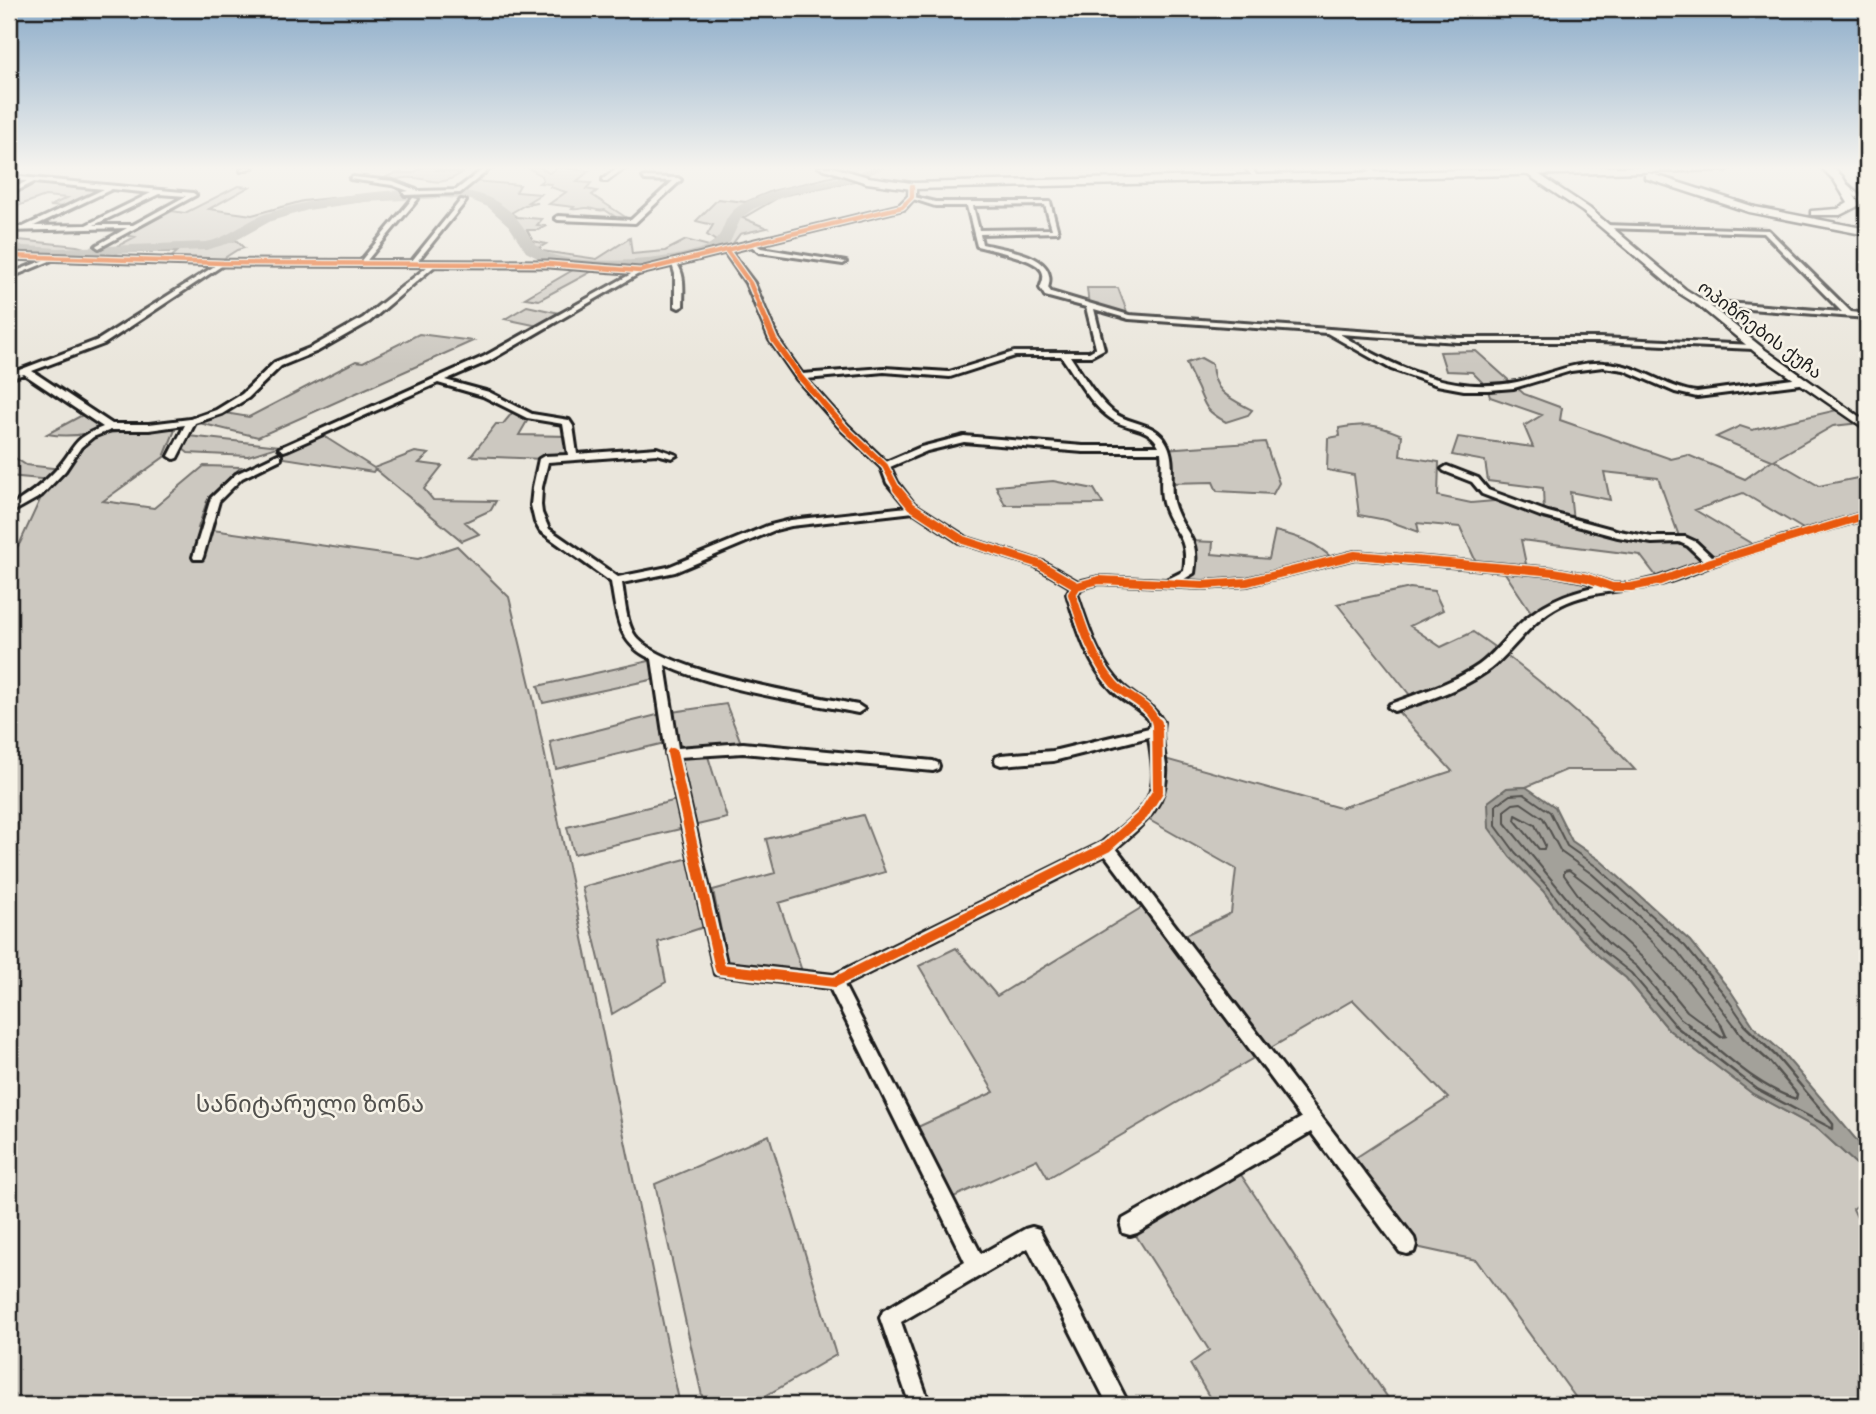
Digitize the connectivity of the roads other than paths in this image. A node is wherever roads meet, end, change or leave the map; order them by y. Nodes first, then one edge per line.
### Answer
1 (977, 232) edge
2 (122, 233) edge
3 (386, 233) edge
4 (438, 233) edge
5 (800, 233) edge
6 (1614, 233) edge
7 (1768, 233) edge
8 (753, 245) junction
9 (99, 246) dead end
10 (727, 251) junction
11 (9, 256) edge
12 (54, 258) junction
13 (223, 262) junction
14 (843, 262) dead end
15 (360, 264) junction
16 (413, 264) junction
17 (434, 264) junction
18 (675, 264) junction
19 (640, 271) junction
20 (9, 276) edge
21 (1701, 303) junction
22 (679, 306) dead end
23 (1089, 306) junction
24 (1848, 314) junction
25 (1867, 316) edge
26 (1326, 329) junction
27 (1754, 347) junction
28 (1063, 353) junction
29 (26, 372) junction
30 (9, 377) edge
31 (800, 377) junction
32 (438, 381) junction
33 (1800, 381) junction
34 (191, 421) junction
35 (110, 427) junction
36 (1867, 427) edge
37 (284, 448) dead end
38 (1163, 449) junction
39 (672, 455) dead end
40 (174, 456) dead end
41 (278, 457) dead end
42 (573, 457) junction
43 (885, 466) junction
44 (1447, 469) dead end
45 (915, 509) junction
46 (9, 511) edge
47 (1867, 515) edge
48 (198, 557) dead end
49 (1711, 562) junction
50 (616, 581) junction
51 (1168, 582) junction
52 (1077, 586) junction
53 (1612, 587) junction
54 (658, 659) junction
55 (1394, 707) dead end
56 (858, 709) dead end
57 (1155, 731) junction
58 (672, 753) junction
59 (1001, 760) dead end
60 (933, 766) dead end
61 (1107, 847) junction
62 (835, 982) junction
63 (1313, 1121) junction
64 (1130, 1226) dead end
65 (1407, 1245) dead end
66 (977, 1266) junction
67 (920, 1405) edge
68 (1119, 1405) edge

1 - 23 street
2 - 9 street
3 - 15 street
4 - 16 street
5 - 8 street
6 - 21 street, ოპიზრების ქუჩა
7 - 24 street
8 - 10 street
8 - 14 street
10 - 18 street
10 - 31 street
11 - 12 street
12 - 13 street
12 - 20 street
13 - 15 street
13 - 29 street
15 - 16 street
16 - 17 street
17 - 19 street
17 - 34 street
18 - 19 street
18 - 22 street
19 - 32 street
21 - 24 street
21 - 27 street, ოპიზრების ქუჩა
23 - 26 street
23 - 28 street
24 - 25 street
26 - 27 street
26 - 33 street
27 - 33 street, ოპიზრების ქუჩა
28 - 31 street
28 - 38 street
29 - 30 street
29 - 35 street
31 - 43 street
32 - 37 street
32 - 42 street
33 - 36 street, ოპიზრების ქუჩა
34 - 35 street
34 - 40 street
35 - 46 street
38 - 43 street
38 - 51 street
39 - 42 street
41 - 48 street
42 - 50 street
43 - 45 street
44 - 49 street
45 - 50 street
45 - 52 street
47 - 49 street
49 - 53 street
50 - 54 street
51 - 52 street
51 - 53 street
52 - 57 street
53 - 55 street
54 - 56 street
54 - 58 street
57 - 59 street
57 - 61 street
58 - 60 street
58 - 62 street
61 - 62 street
61 - 63 street
62 - 66 street
63 - 64 street
63 - 65 street
66 - 67 street
66 - 68 street

